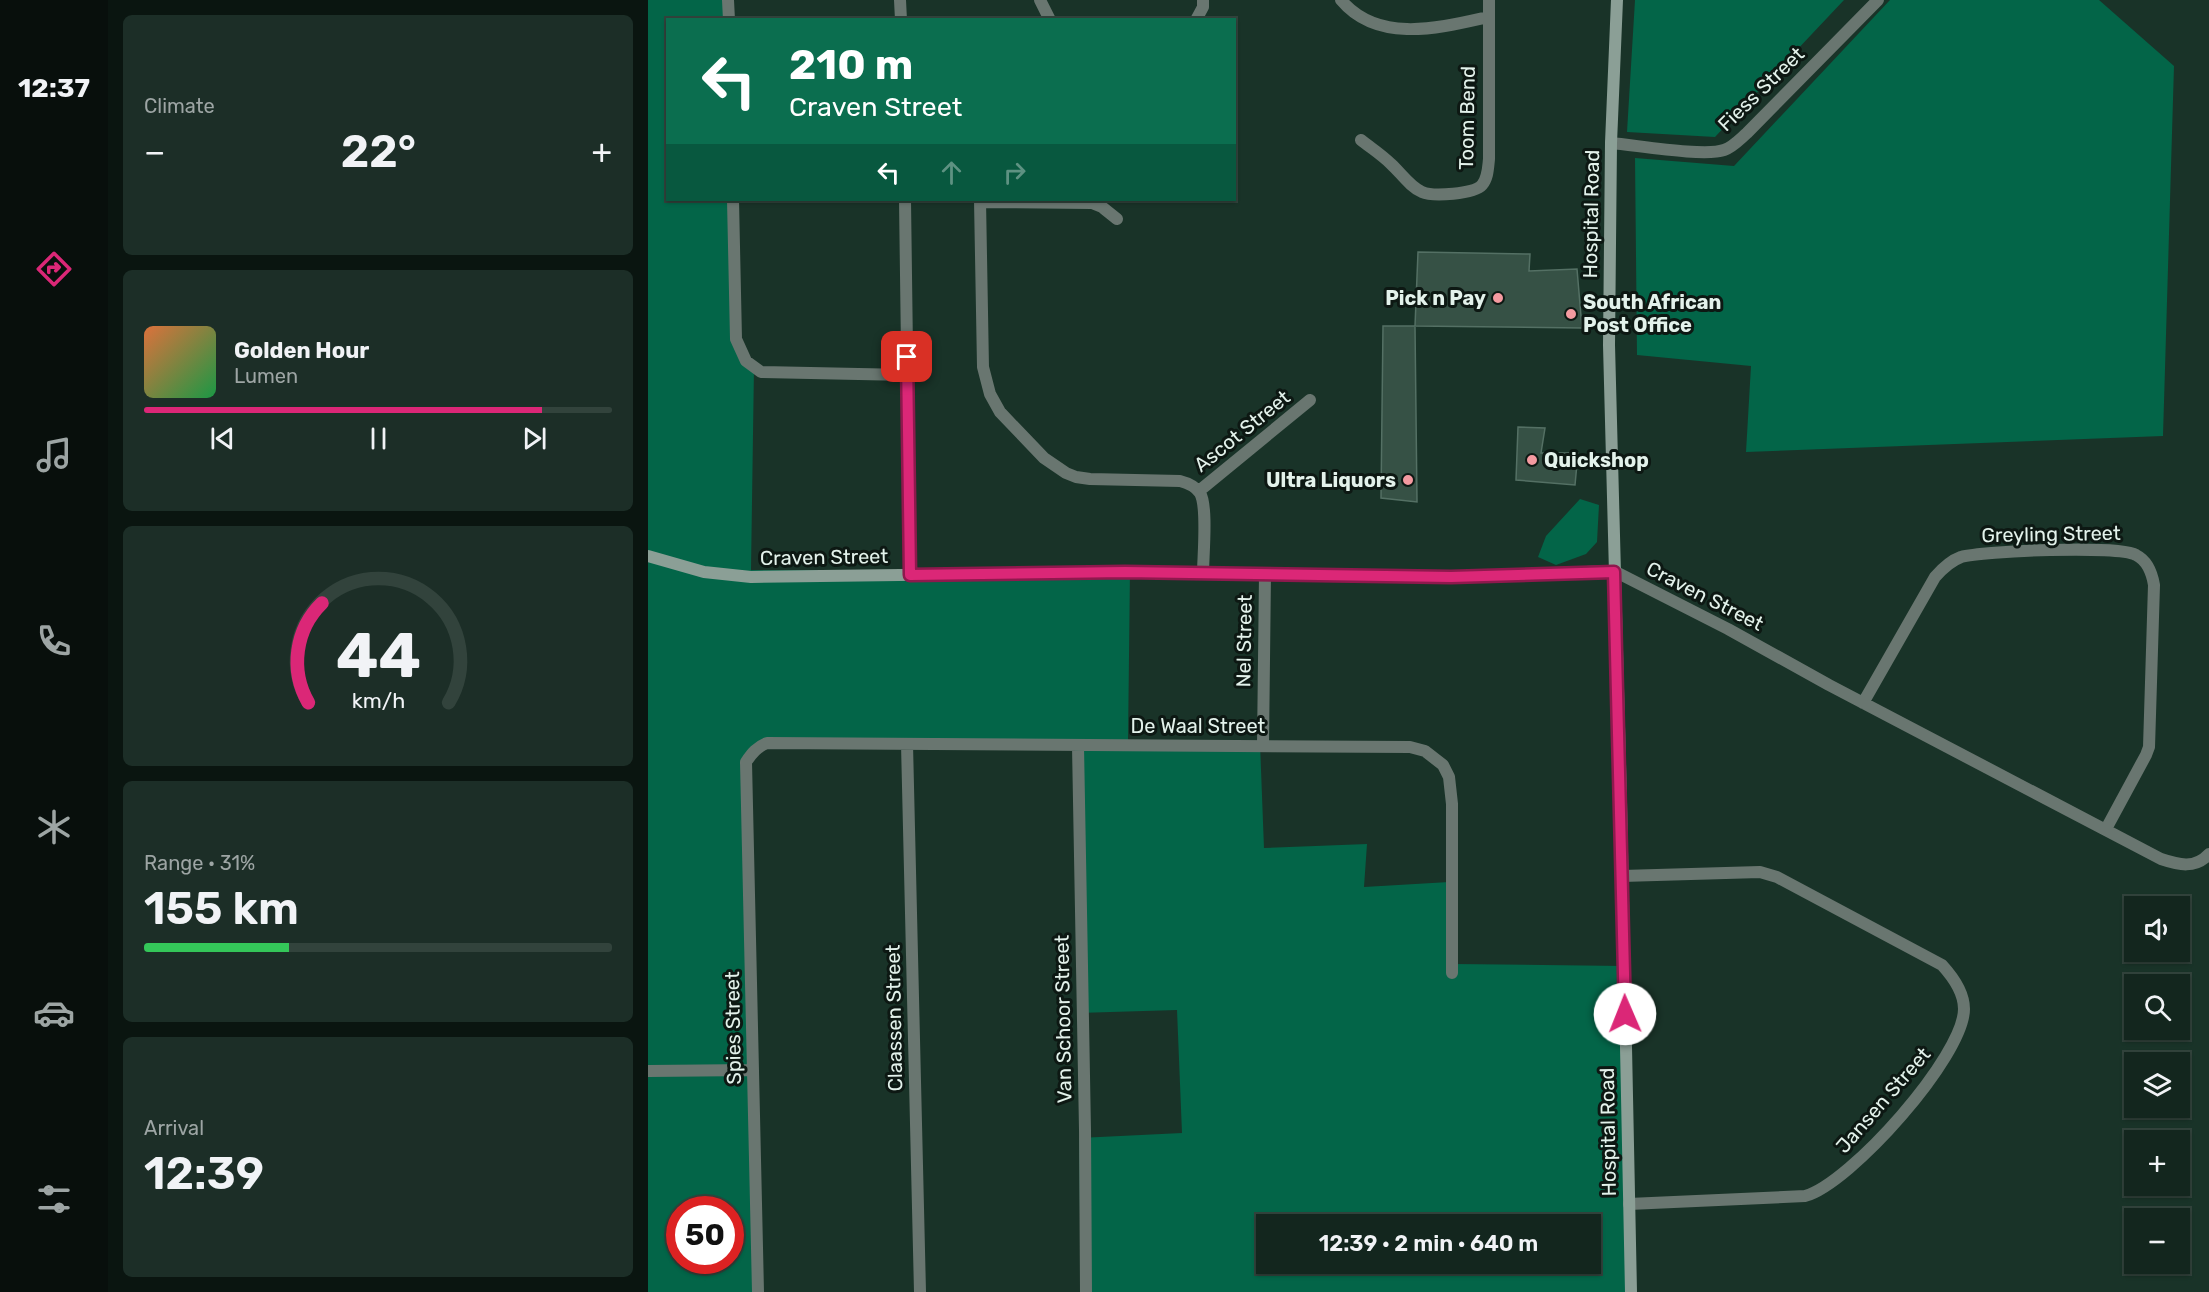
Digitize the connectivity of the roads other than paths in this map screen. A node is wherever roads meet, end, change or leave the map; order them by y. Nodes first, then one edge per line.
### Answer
1 (728, 0) edge
2 (900, 0) edge
3 (1040, 0) edge
4 (1203, 0) edge
5 (1341, 0) edge
6 (1489, 0) edge
7 (1617, 0) edge
8 (1878, 0) edge
9 (1488, 17) junction
10 (729, 18) edge
11 (901, 18) edge
12 (1049, 18) edge
13 (1197, 18) edge
14 (1361, 141) dead end
15 (1611, 143) junction
16 (733, 201) edge
17 (905, 201) edge
18 (980, 201) edge
19 (1117, 219) dead end
20 (907, 375) junction
21 (1310, 400) dead end
22 (1199, 491) junction
23 (648, 556) edge
24 (1614, 572) junction
25 (1203, 574) junction
26 (1265, 574) junction
27 (910, 575) junction
28 (1863, 703) junction
29 (907, 744) junction
30 (1263, 745) junction
31 (1078, 746) junction
32 (746, 762) joint
33 (2106, 829) junction
34 (2209, 854) edge
35 (1622, 876) junction
36 (1452, 973) dead end
37 (753, 1070) junction
38 (648, 1071) edge
39 (1629, 1204) junction
40 (758, 1292) edge
41 (920, 1292) edge
42 (1086, 1292) edge
43 (1631, 1292) edge

1 - 10 street
2 - 11 street
3 - 12 street
4 - 13 street
5 - 9 street
6 - 9 street
7 - 15 main road, Hospital Road
8 - 15 street, Fiess Street
9 - 14 street, Toom Bend
15 - 24 main road, Hospital Road
16 - 20 street
17 - 20 street
18 - 19 street
18 - 22 street
20 - 27 street
21 - 22 street, Ascot Street
22 - 25 street
23 - 27 main road, Craven Street
24 - 26 main road, Craven Street
24 - 28 street, Craven Street
24 - 35 main road, Hospital Road
25 - 26 main road, Craven Street
25 - 27 main road, Craven Street
26 - 30 street, Nel Street
28 - 33 street, Craven Street
28 - 33 street, Greyling Street
29 - 31 street, De Waal Street
29 - 32 street, De Waal Street
29 - 41 street, Claassen Street
30 - 31 street, De Waal Street
30 - 36 street, De Waal Street
31 - 42 street, Van Schoor Street
32 - 37 street, Spies Street
33 - 34 street, Craven Street
35 - 39 main road, Hospital Road
35 - 39 street, Jansen Street
37 - 38 street
37 - 40 street, Spies Street
39 - 43 main road, Hospital Road

